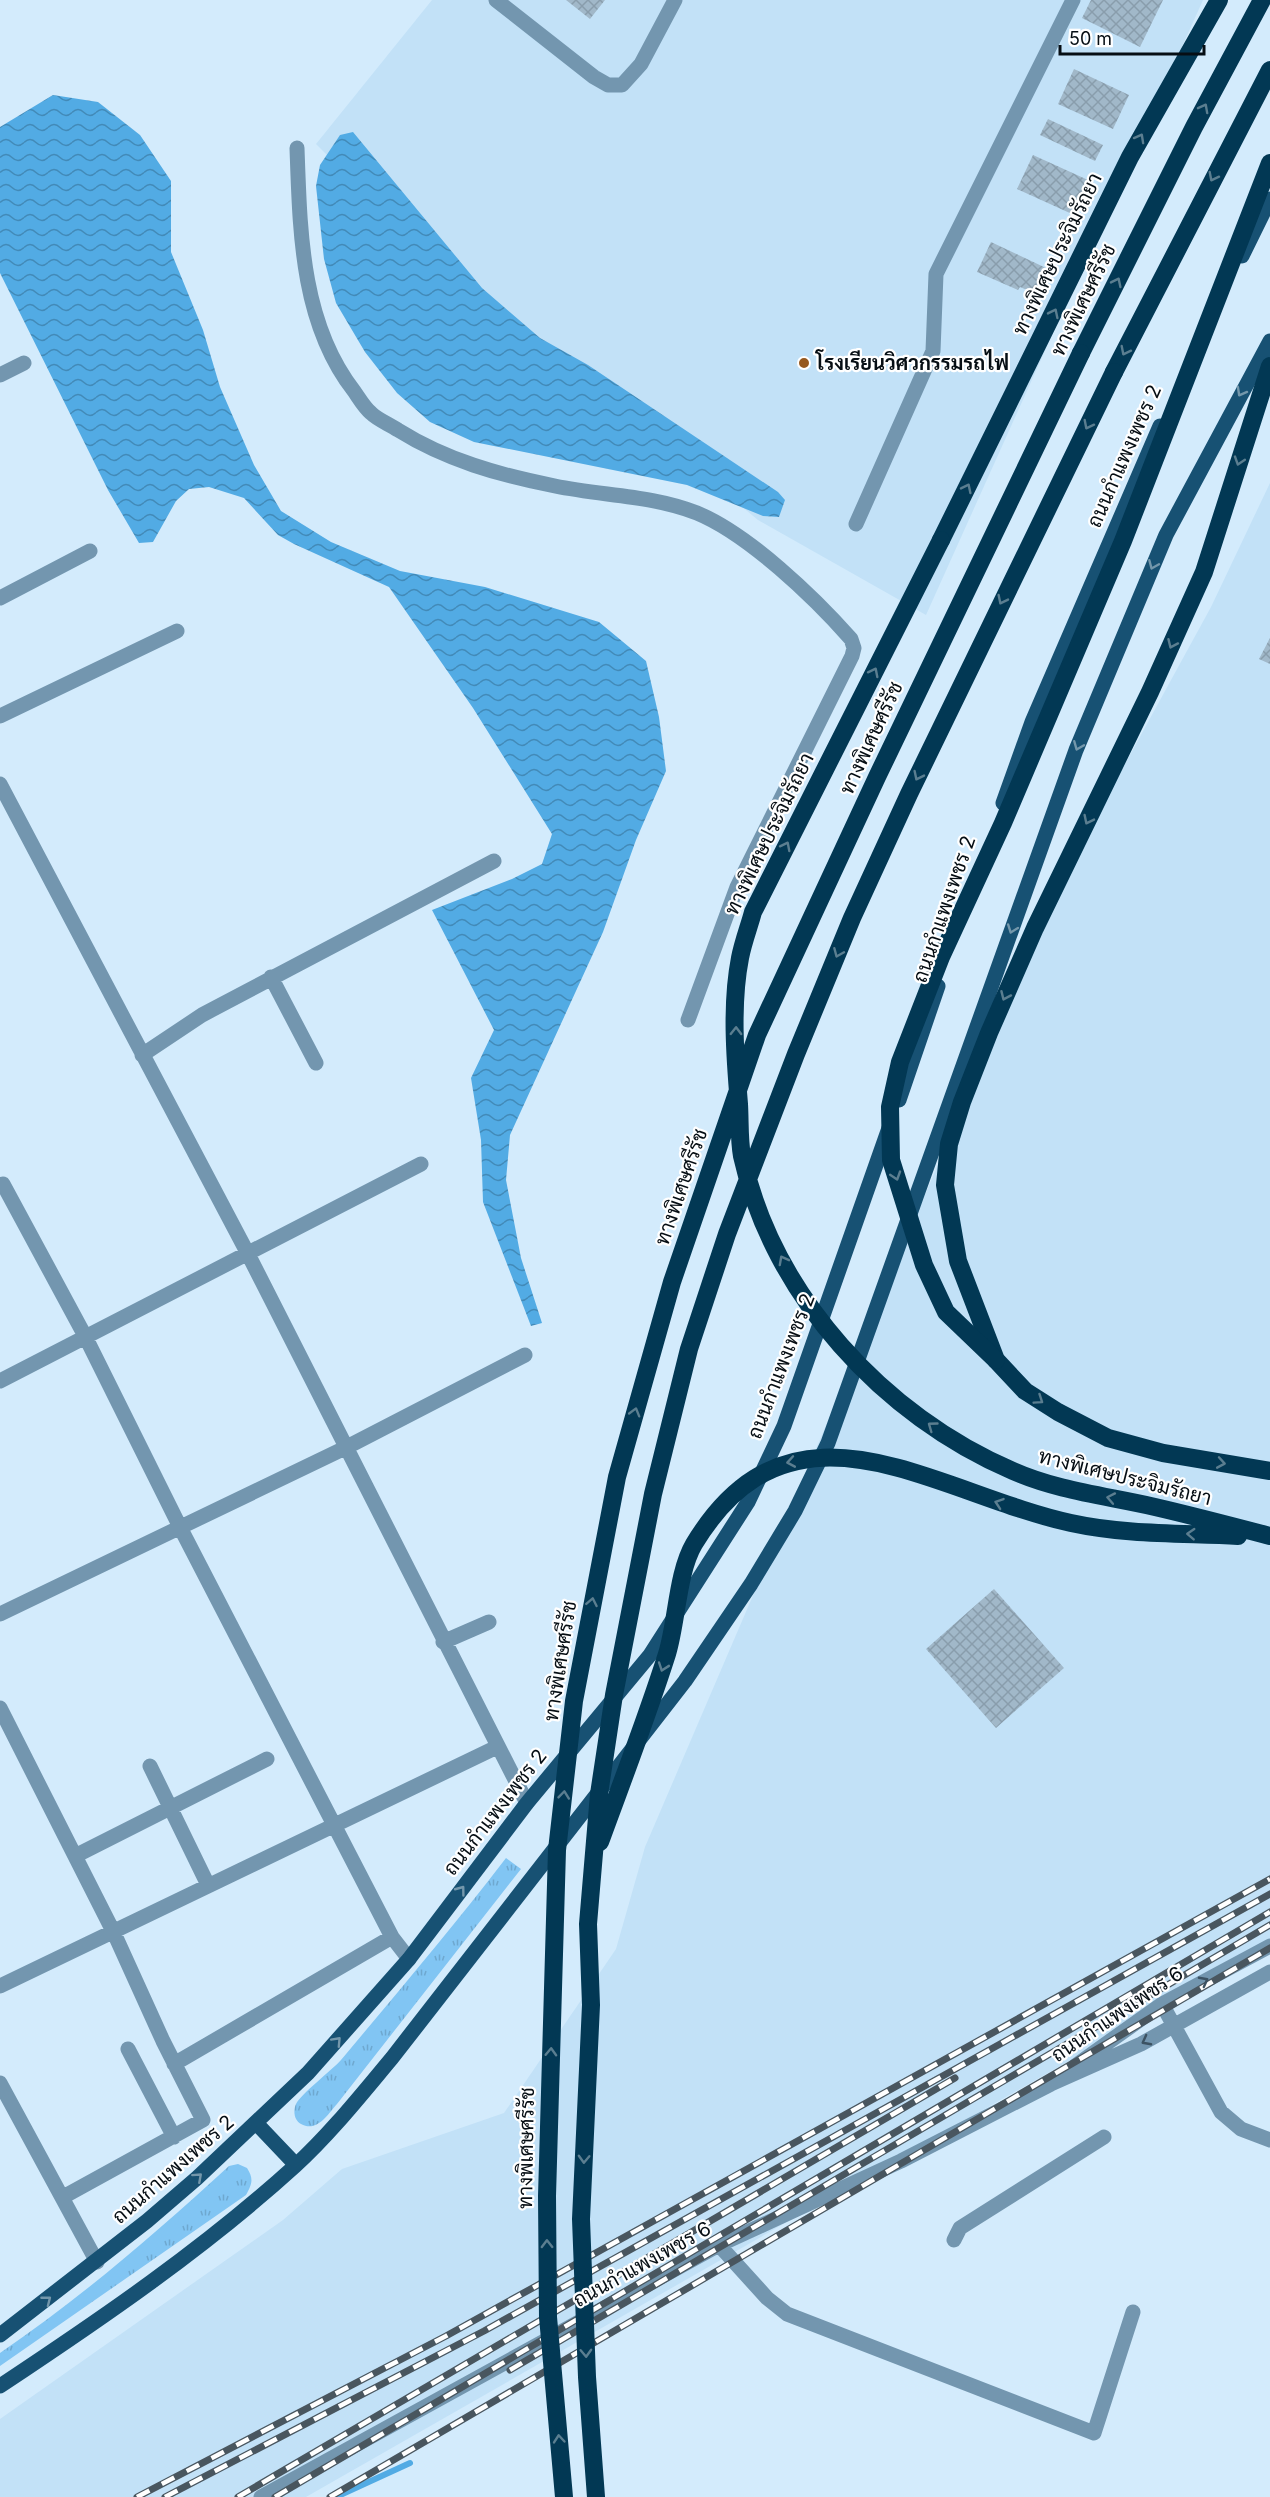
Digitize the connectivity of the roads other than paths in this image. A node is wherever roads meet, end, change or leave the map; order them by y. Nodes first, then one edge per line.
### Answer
1 (496, 0) edge
2 (675, 0) edge
3 (1074, 0) edge
4 (1214, 0) edge
5 (1219, 0) edge
6 (1263, 0) edge
7 (1200, 30) junction
8 (1270, 70) edge
9 (297, 148) dead end
10 (1270, 164) edge
11 (1270, 199) edge
12 (1270, 341) edge
13 (24, 363) dead end
14 (1270, 366) edge
15 (0, 375) edge
16 (856, 524) dead end
17 (90, 551) dead end
18 (0, 598) edge
19 (177, 631) dead end
20 (0, 716) edge
21 (0, 784) edge
22 (494, 861) dead end
23 (271, 977) junction
24 (688, 1020) dead end
25 (142, 1055) junction
26 (316, 1063) dead end
27 (421, 1164) dead end
28 (3, 1184) dead end
29 (247, 1252) junction
30 (85, 1336) junction
31 (525, 1355) dead end
32 (996, 1360) junction
33 (0, 1381) edge
34 (345, 1448) junction
35 (1270, 1471) edge
36 (181, 1529) junction
37 (1270, 1537) edge
38 (0, 1614) edge
39 (489, 1622) dead end
40 (443, 1642) junction
41 (0, 1708) edge
42 (497, 1747) junction
43 (267, 1759) dead end
44 (150, 1766) dead end
45 (527, 1803) junction
46 (171, 1809) junction
47 (334, 1825) junction
48 (75, 1856) junction
49 (594, 1857) junction
50 (208, 1885) junction
51 (114, 1933) junction
52 (392, 1937) junction
53 (1270, 1946) edge
54 (409, 1959) junction
55 (1270, 1972) edge
56 (0, 1986) edge
57 (1162, 2004) junction
58 (1174, 2026) junction
59 (128, 2049) dead end
60 (174, 2064) junction
61 (0, 2083) edge
62 (1051, 2084) junction
63 (256, 2123) junction
64 (174, 2136) junction
65 (1104, 2137) dead end
66 (1270, 2140) edge
67 (296, 2165) junction
68 (63, 2197) junction
69 (954, 2240) dead end
70 (719, 2245) junction
71 (97, 2262) junction
72 (1133, 2312) dead end
73 (0, 2336) edge
74 (0, 2386) edge
75 (261, 2497) edge
76 (564, 2497) edge
77 (596, 2497) edge

1 - 2 street
3 - 16 street
4 - 7 highway
5 - 7 highway, ทางพิเศษประจิมรัถยา
76 -> 6 highway, ทางพิเศษศรีรัช, bridge
37 -> 7 highway, ทางพิเศษประจิมรัถยา, bridge
8 -> 49 highway, bridge
9 - 24 street
10 -> 32 highway, ทางพิเศษประจิมรัถยา, bridge
11 - 45 main road, ถนนกำแพงเพชร 2
12 -> 67 main road
13 - 15 street
14 -> 32 highway
17 - 18 street
19 - 20 street
21 - 25 street
22 - 23 street
23 - 25 street
23 - 26 street
25 - 29 street
27 - 29 street
28 - 30 street
29 - 30 street
29 - 34 street
30 - 33 street
30 - 36 street
31 - 34 street
32 -> 35 highway, ทางพิเศษประจิมรัถยา
34 - 36 street
34 - 40 street
36 - 38 street
36 - 47 street
37 -> 49 highway, bridge
39 - 40 street
40 - 42 street
41 - 48 street
42 - 45 street
42 - 47 street
43 - 46 street
44 - 46 street
54 -> 45 main road, ถนนกำแพงเพชร 2
46 - 48 street
46 - 50 street
47 - 50 street
47 - 52 street
48 - 51 street
49 -> 77 highway, bridge
50 - 51 street
51 - 56 street
51 - 60 street
52 - 54 street
52 - 60 street
57 -> 53 street, ถนนกำแพงเพชร 6
63 -> 54 main road, ถนนกำแพงเพชร 2
55 - 58 street, ถนนกำแพงเพชร 6
57 - 58 street
57 - 62 street, ถนนกำแพงเพชร 6
58 -> 62 street, ถนนกำแพงเพชร 6
58 - 66 street
59 - 64 street
60 - 64 street
61 - 68 street
62 - 70 street, ถนนกำแพงเพชร 6
63 - 67 main road
71 -> 63 main road, ถนนกำแพงเพชร 2
64 - 68 street
65 - 69 street
67 - 74 main road
68 - 71 street
70 - 72 street
70 - 75 street, ถนนกำแพงเพชร 6
73 -> 71 main road, ถนนกำแพงเพชร 2

